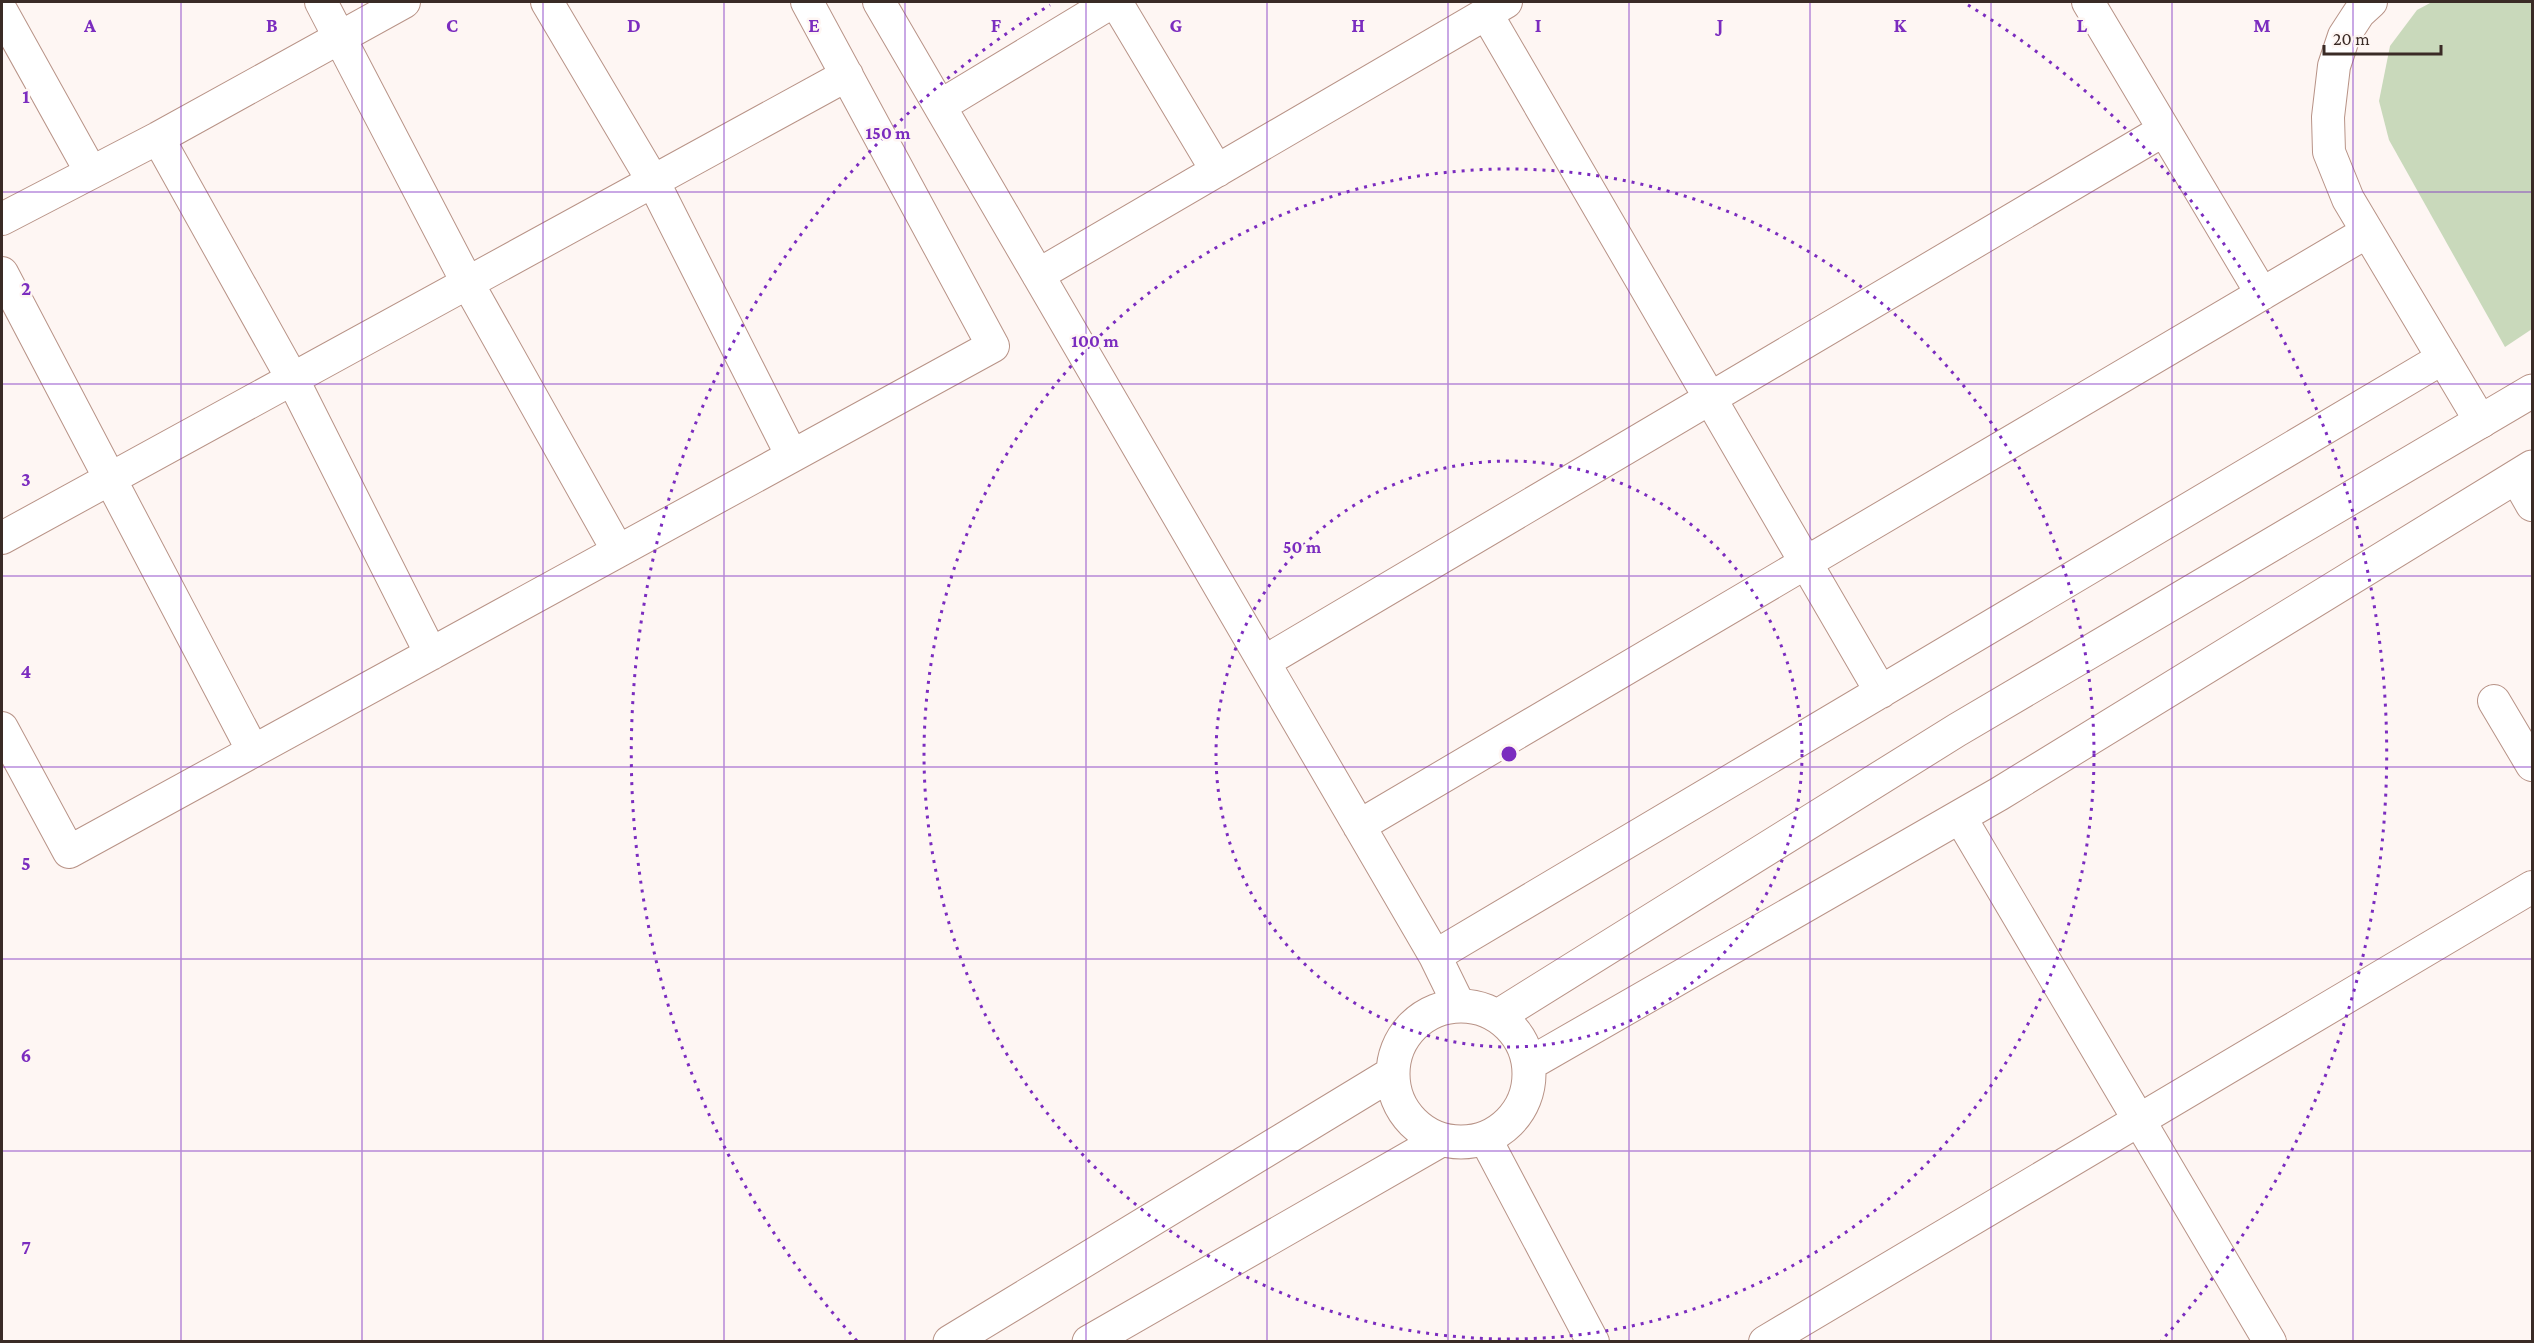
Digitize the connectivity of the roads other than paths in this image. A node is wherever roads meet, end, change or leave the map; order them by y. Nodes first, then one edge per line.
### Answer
1 (321, 2) edge
2 (404, 2) edge
3 (547, 2) edge
4 (807, 2) edge
5 (879, 2) edge
6 (1114, 2) edge
7 (2088, 2) edge
8 (2371, 2) edge
9 (1496, 7) edge
10 (2, 12) edge
11 (341, 37) junction
12 (847, 75) junction
13 (940, 106) junction
14 (2164, 130) junction
15 (158, 138) junction
16 (1217, 171) junction
17 (91, 172) junction
18 (653, 181) junction
19 (2, 219) edge
20 (2367, 232) junction
21 (2, 273) edge
22 (1038, 275) junction
23 (467, 282) junction
24 (2262, 294) junction
25 (2443, 358) junction
26 (292, 378) junction
27 (2532, 391) edge
28 (1709, 399) junction
29 (2481, 422) junction
30 (792, 456) junction
31 (2524, 472) edge
32 (110, 478) junction
33 (2532, 505) edge
34 (2, 538) edge
35 (618, 551) junction
36 (1804, 564) junction
37 (431, 654) junction
38 (1264, 662) junction
39 (1881, 692) junction
40 (2494, 701) dead end
41 (2, 728) edge
42 (253, 751) junction
43 (2532, 765) edge
44 (1960, 817) junction
45 (1359, 826) junction
46 (2532, 887) edge
47 (1435, 956) junction
48 (1458, 1005) junction
49 (1498, 1016) junction
50 (1528, 1064) junction
51 (1393, 1073) junction
52 (2139, 1120) junction
53 (1485, 1138) junction
54 (1441, 1140) junction
55 (950, 1341) edge
56 (1089, 1341) edge
57 (1593, 1341) edge
58 (1765, 1341) edge
59 (2270, 1341) edge

1 - 11 street
2 - 11 street
3 - 18 street
4 - 12 street
5 - 13 street
6 - 13 street
6 - 16 street
7 - 14 street
8 - 20 street
9 - 16 street
9 - 28 street
10 - 17 street
11 - 15 street
11 - 23 street
12 - 18 street
12 - 30 street
13 - 22 street
14 - 24 street
14 - 28 street
15 - 17 street
15 - 26 street
16 - 22 street
17 - 19 street
18 - 23 street
18 - 30 street
20 - 24 street
20 - 25 street
21 - 32 street
22 - 38 street
23 - 26 street
23 - 35 street
24 - 36 street
25 - 29 street
25 - 39 street
26 - 32 street
26 - 37 street
27 - 29 main road
28 - 36 street
28 - 38 street
29 - 49 main road
30 - 35 street
31 - 33 street
31 - 44 main road
32 - 34 street
32 - 42 street
35 - 37 street
36 - 39 street
36 - 45 street
37 - 42 street
38 - 45 street
39 - 47 street
40 - 43 street
41 - 42 street
44 - 50 main road
44 - 52 street
45 - 47 street
46 - 52 street
47 - 48 street
48 - 49 main road
48 - 51 main road
49 - 50 main road
50 - 53 main road
51 - 54 main road
51 - 55 main road
52 - 58 street
52 - 59 street
53 - 54 main road
53 - 57 street
54 - 56 main road

